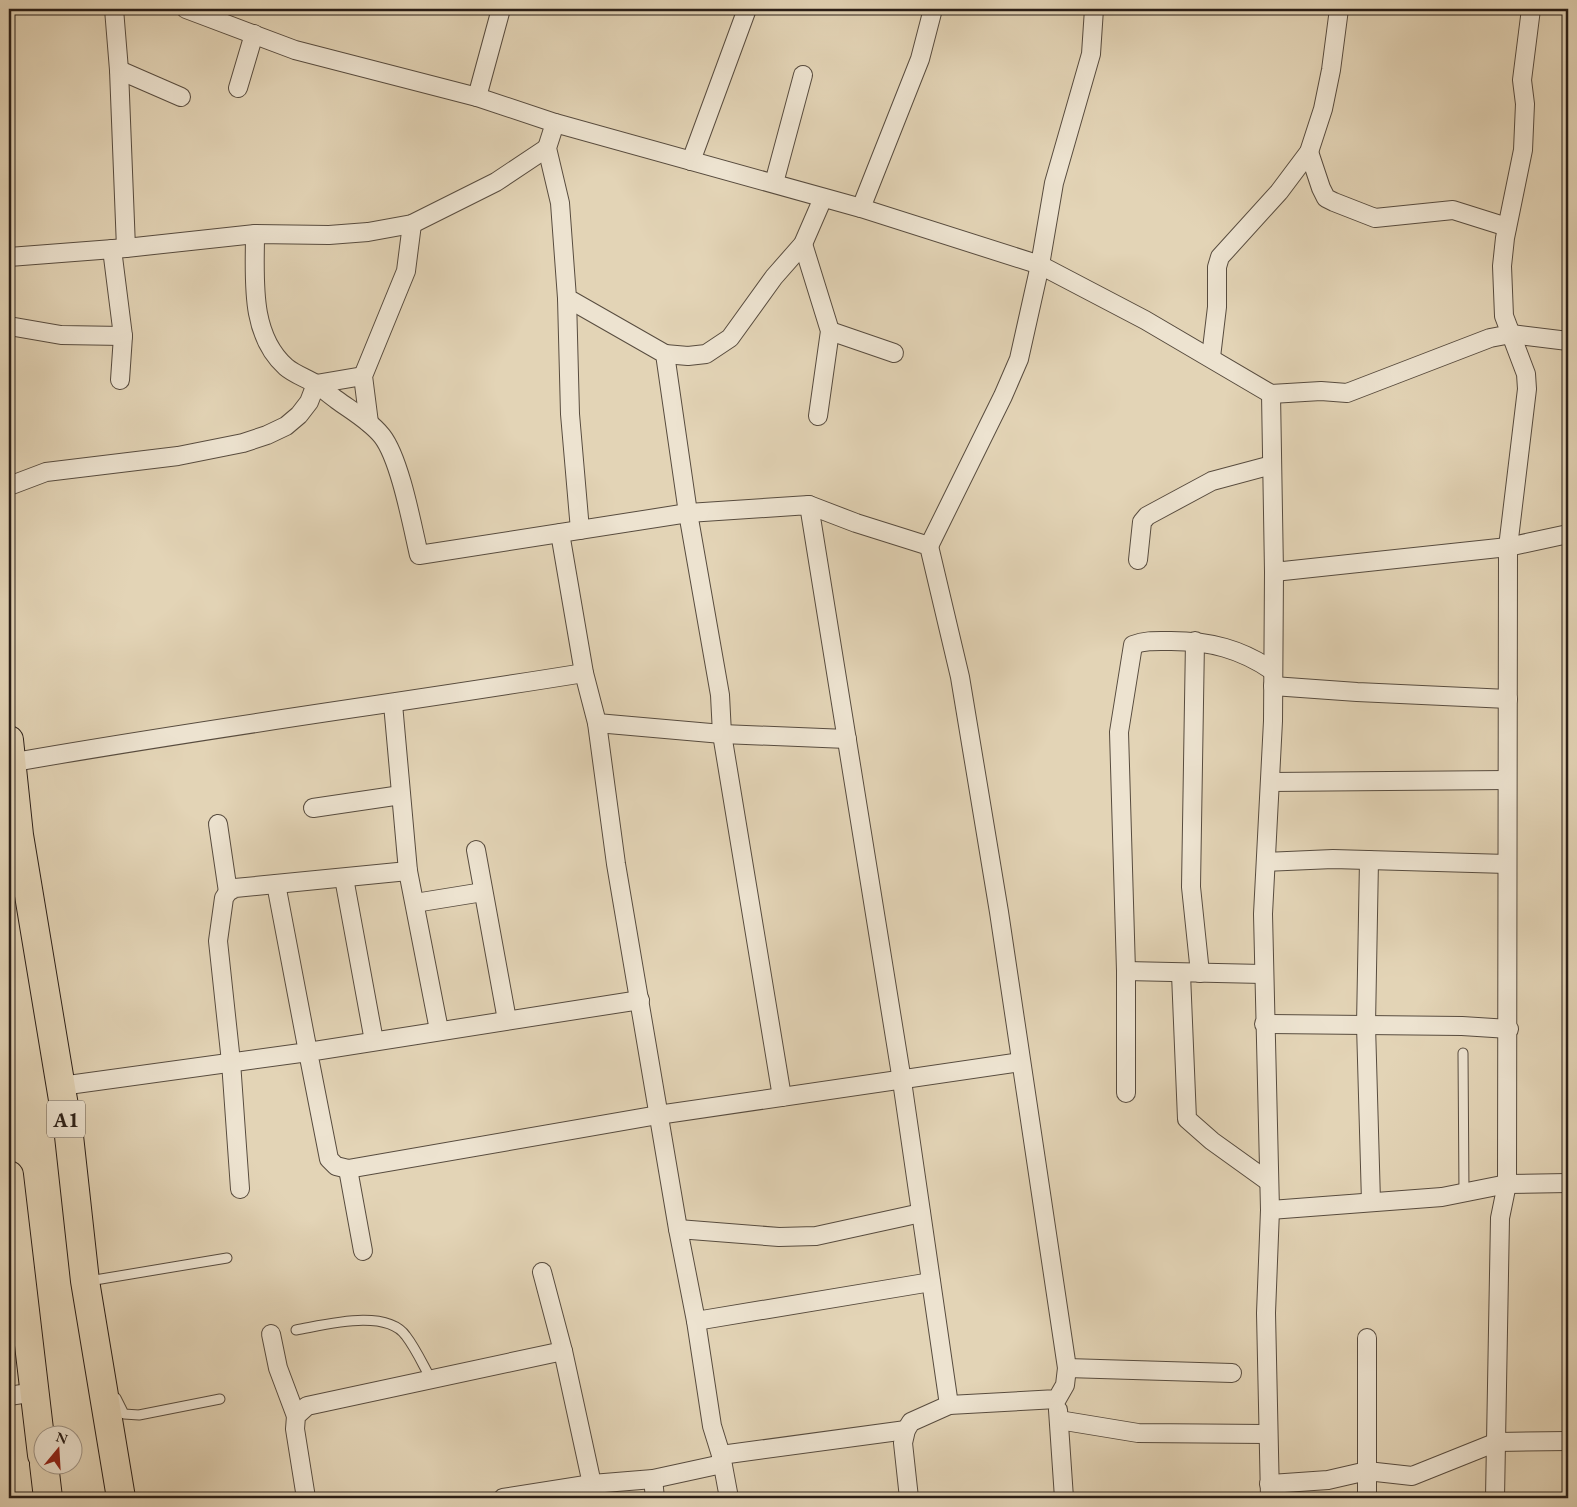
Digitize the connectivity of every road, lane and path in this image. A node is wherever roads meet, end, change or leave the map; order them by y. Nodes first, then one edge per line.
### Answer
1 (114, 9) edge
2 (186, 9) edge
3 (501, 9) edge
4 (747, 9) edge
5 (933, 9) edge
6 (1094, 9) edge
7 (1339, 9) edge
8 (1531, 9) edge
9 (254, 34) junction
10 (119, 70) junction
11 (803, 75) dead end
12 (238, 88) dead end
13 (181, 97) dead end
14 (476, 98) junction
15 (555, 124) junction
16 (547, 148) junction
17 (1309, 152) junction
18 (691, 161) junction
19 (774, 183) junction
20 (823, 198) junction
21 (861, 208) junction
22 (412, 224) junction
23 (1507, 226) junction
24 (255, 234) junction
25 (803, 244) junction
26 (119, 248) junction
27 (9, 256) edge
28 (1040, 265) junction
29 (567, 298) junction
30 (9, 326) edge
31 (830, 331) junction
32 (1511, 334) junction
33 (123, 336) junction
34 (1568, 341) edge
35 (894, 353) dead end
36 (665, 354) junction
37 (1211, 357) junction
38 (363, 376) junction
39 (120, 380) dead end
40 (316, 384) junction
41 (1271, 394) junction
42 (818, 416) dead end
43 (369, 423) junction
44 (1272, 465) junction
45 (9, 486) edge
46 (809, 505) junction
47 (688, 513) junction
48 (580, 530) junction
49 (560, 533) junction
50 (1568, 534) edge
51 (929, 546) junction
52 (1508, 547) junction
53 (1138, 560) dead end
54 (1274, 572) junction
55 (1194, 640) junction
56 (584, 674) junction
57 (1273, 679) junction
58 (1508, 698) junction
59 (393, 704) junction
60 (597, 723) junction
61 (722, 734) junction
62 (847, 739) junction
63 (10, 755) edge
64 (1507, 780) junction
65 (1270, 782) junction
66 (401, 795) junction
67 (313, 808) dead end
68 (218, 824) dead end
69 (476, 850) dead end
70 (1369, 860) junction
71 (1266, 862) junction
72 (1507, 864) junction
73 (408, 871) junction
74 (344, 878) junction
75 (276, 884) junction
76 (228, 892) junction
77 (483, 892) junction
78 (415, 903) junction
79 (1126, 971) junction
80 (1200, 973) junction
81 (1181, 974) junction
82 (1264, 974) junction
83 (640, 1000) junction
84 (507, 1020) junction
85 (1264, 1024) junction
86 (1366, 1025) junction
87 (440, 1030) junction
88 (1508, 1030) junction
89 (374, 1041) junction
90 (308, 1052) junction
91 (1463, 1054) dead end
92 (231, 1062) junction
93 (1021, 1062) junction
94 (902, 1081) junction
95 (61, 1086) junction
96 (1126, 1093) dead end
97 (782, 1097) junction
98 (658, 1115) junction
99 (348, 1169) junction
100 (9, 1176) edge
101 (1269, 1182) junction
102 (1568, 1182) edge
103 (1507, 1184) junction
104 (240, 1189) dead end
105 (1464, 1193) junction
106 (1371, 1202) junction
107 (1270, 1210) junction
108 (921, 1213) junction
109 (678, 1229) junction
110 (363, 1251) dead end
111 (226, 1258) dead end
112 (542, 1272) dead end
113 (88, 1281) junction
114 (931, 1282) junction
115 (696, 1321) junction
116 (296, 1330) dead end
117 (271, 1334) dead end
118 (1367, 1338) dead end
119 (563, 1351) junction
120 (1067, 1368) junction
121 (1232, 1373) dead end
122 (432, 1379) junction
123 (22, 1394) edge
124 (220, 1399) dead end
125 (1057, 1399) junction
126 (949, 1405) junction
127 (296, 1416) junction
128 (1059, 1420) junction
129 (32, 1424) edge
130 (906, 1430) junction
131 (1267, 1434) junction
132 (1568, 1441) edge
133 (1497, 1442) junction
134 (722, 1459) junction
135 (1367, 1471) junction
136 (45, 1474) edge
137 (653, 1479) junction
138 (592, 1484) junction
139 (1269, 1491) edge
140 (48, 1498) edge
141 (121, 1498) edge
142 (306, 1498) edge
143 (503, 1498) edge
144 (655, 1498) edge
145 (729, 1498) edge
146 (909, 1498) edge
147 (1064, 1498) edge
148 (1367, 1498) edge
149 (1495, 1498) edge

1 - 10 street
2 - 9 street
3 - 14 street
4 - 18 street
5 - 21 street
6 - 28 street
7 - 17 street
8 - 23 street
9 - 12 street
9 - 14 street
10 - 13 street
10 - 26 street
11 - 19 street
14 - 15 street
15 - 16 street
15 - 18 street
16 - 22 street
16 - 29 street
17 - 23 street
17 - 37 street
18 - 19 street
19 - 20 street
20 - 21 street
20 - 25 street
21 - 28 street
22 - 24 street
22 - 38 street
23 - 32 street
24 - 26 street
24 - 40 street
25 - 31 street
25 - 36 street
26 - 27 street
26 - 33 street
28 - 37 street
28 - 51 street
29 - 36 street
29 - 48 street
30 - 33 street
31 - 35 street
31 - 42 street
32 - 34 street
32 - 41 street
32 - 52 street
33 - 39 street
36 - 47 street
37 - 41 street
38 - 40 street
38 - 43 street
40 - 43 street
40 - 45 street
41 - 44 street
43 - 49 street
44 - 53 street
44 - 54 street
46 - 47 street
46 - 51 street
46 - 62 street
47 - 48 street
47 - 61 street
48 - 49 street
49 - 56 street
50 - 52 street
51 - 93 street
52 - 54 street
52 - 58 street
54 - 57 street
55 - 57 street
55 - 79 street
55 - 80 street
56 - 59 street
56 - 60 street
57 - 58 street
57 - 65 street
58 - 64 street
59 - 63 street
59 - 66 street
60 - 61 street
60 - 83 street
61 - 62 street
61 - 97 street
62 - 94 street
63 - 95 main road, A1
64 - 65 street
64 - 72 street
65 - 71 street
66 - 67 street
66 - 73 street
68 - 76 street
69 - 77 street
70 - 71 street
70 - 72 street
70 - 86 street
71 - 82 street
72 - 88 street
73 - 74 street
73 - 78 street
74 - 75 street
74 - 89 street
75 - 76 street
75 - 90 street
76 - 92 street
77 - 78 street
77 - 84 street
78 - 87 street
79 - 81 street
79 - 96 street
80 - 81 street
80 - 82 street
81 - 101 street
82 - 85 street
83 - 84 street
83 - 98 street
84 - 87 street
85 - 86 street
85 - 101 street
86 - 88 street
86 - 106 street
87 - 89 street
88 - 103 street
89 - 90 street
90 - 92 street
90 - 99 street
91 - 105 lane
92 - 95 street
92 - 104 street
93 - 94 street
93 - 120 street
94 - 97 street
94 - 108 street
95 - 113 main road, A1
97 - 98 street
98 - 99 street
98 - 109 street
99 - 110 street
100 - 123 main road
101 - 107 street
102 - 103 street
103 - 105 street
103 - 133 street
105 - 106 street
106 - 107 street
107 - 131 street
108 - 109 street
108 - 114 street
109 - 115 street
111 - 113 lane
112 - 119 street
113 - 124 lane
113 - 141 main road, A1
114 - 115 street
114 - 126 street
115 - 134 street
116 - 122 lane
117 - 127 street
118 - 135 street
119 - 122 street
119 - 138 street
120 - 121 street
120 - 125 street
122 - 127 street
123 - 129 main road
125 - 126 street
125 - 128 street
126 - 130 street
127 - 142 street
128 - 131 street
128 - 147 street
130 - 134 street
130 - 146 street
131 - 139 street
132 - 133 street
133 - 135 street
133 - 149 street
134 - 137 street
134 - 145 street
135 - 139 street
135 - 148 street
136 - 140 main road
137 - 138 street
137 - 144 street
138 - 143 street

